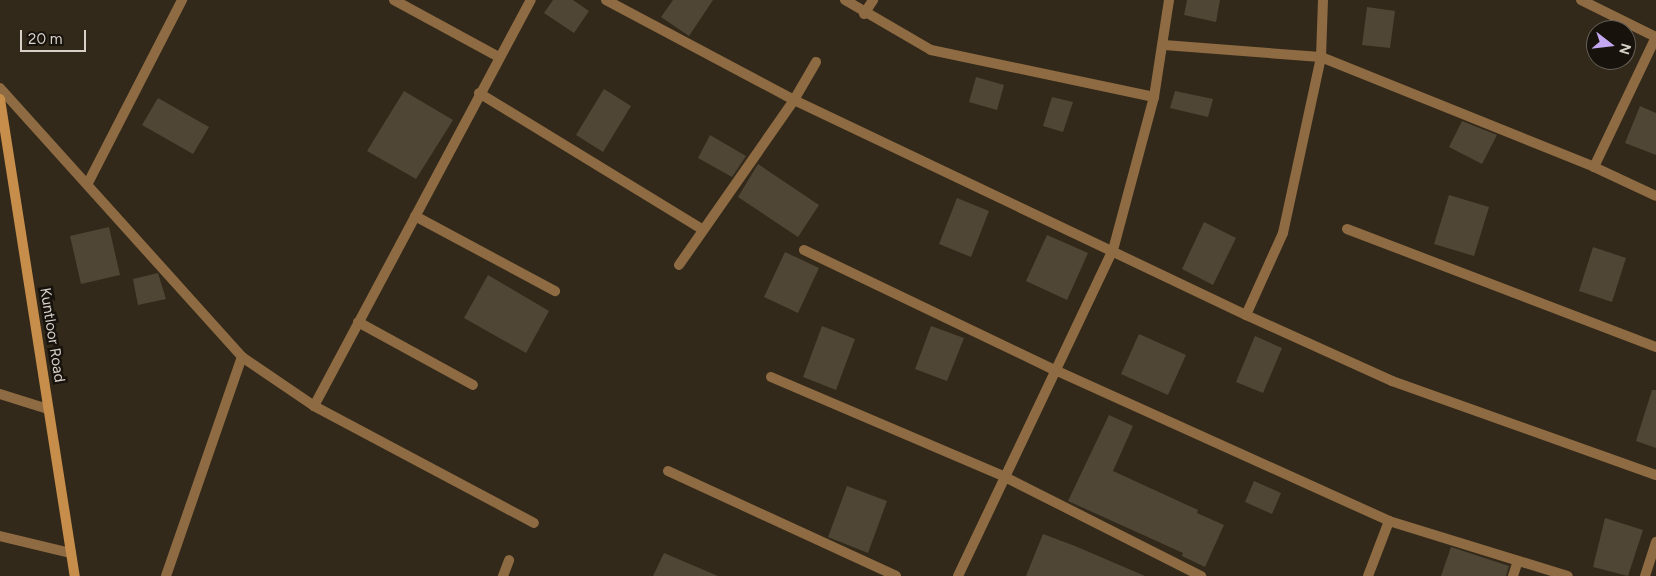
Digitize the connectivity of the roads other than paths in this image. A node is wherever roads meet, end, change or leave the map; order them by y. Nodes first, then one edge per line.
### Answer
1 (182, 0) edge
2 (394, 0) edge
3 (531, 0) edge
4 (606, 0) edge
5 (845, 0) edge
6 (873, 0) edge
7 (1169, 0) edge
8 (1323, 0) edge
9 (1582, 0) edge
10 (864, 14) junction
11 (1164, 45) junction
12 (499, 57) junction
13 (1321, 57) junction
14 (816, 62) dead end
15 (0, 88) edge
16 (479, 93) junction
17 (1154, 97) junction
18 (0, 99) edge
19 (794, 100) junction
20 (1594, 166) junction
21 (88, 183) junction
22 (1656, 196) edge
23 (415, 216) junction
24 (702, 229) junction
25 (1347, 229) dead end
26 (804, 250) dead end
27 (1113, 250) junction
28 (679, 265) dead end
29 (555, 291) dead end
30 (1246, 314) junction
31 (358, 322) junction
32 (1656, 346) edge
33 (242, 357) junction
34 (1055, 370) junction
35 (771, 377) dead end
36 (473, 385) dead end
37 (0, 394) edge
38 (314, 406) junction
39 (48, 409) junction
40 (668, 471) dead end
41 (1656, 475) edge
42 (1005, 477) junction
43 (1389, 521) junction
44 (534, 523) dead end
45 (0, 536) edge
46 (1656, 542) edge
47 (71, 552) junction
48 (509, 560) dead end
49 (1518, 561) junction
50 (75, 576) edge
51 (166, 576) edge
52 (503, 576) edge
53 (896, 576) edge
54 (958, 576) edge
55 (1201, 576) edge
56 (1368, 576) edge
57 (1513, 576) edge
58 (1568, 576) edge
59 (1645, 576) edge

1 - 21 street
2 - 12 street
3 - 12 street
4 - 19 street
5 - 10 street
6 - 10 street
7 - 11 street
8 - 13 street
9 - 20 street
10 - 17 street
11 - 13 street
11 - 17 street
12 - 16 street
13 - 20 street
13 - 30 street
14 - 19 street
15 - 21 street
16 - 23 street
16 - 24 street
17 - 27 street
18 - 39 street, Kuntloor Road
19 - 24 street
19 - 27 street
20 - 22 street
21 - 33 street
23 - 29 street
23 - 31 street
24 - 28 street
25 - 32 street
26 - 34 street
27 - 30 street
27 - 34 street
30 - 41 street
31 - 36 street
31 - 38 street
33 - 38 street
33 - 51 street
34 - 42 street
34 - 43 street
35 - 42 street
37 - 39 street
38 - 44 street
39 - 47 street, Kuntloor Road
40 - 53 street
42 - 54 street
42 - 55 street
43 - 49 street
43 - 56 street
45 - 47 street
46 - 59 street
47 - 50 street, Kuntloor Road
48 - 52 street
49 - 57 street
49 - 58 street

